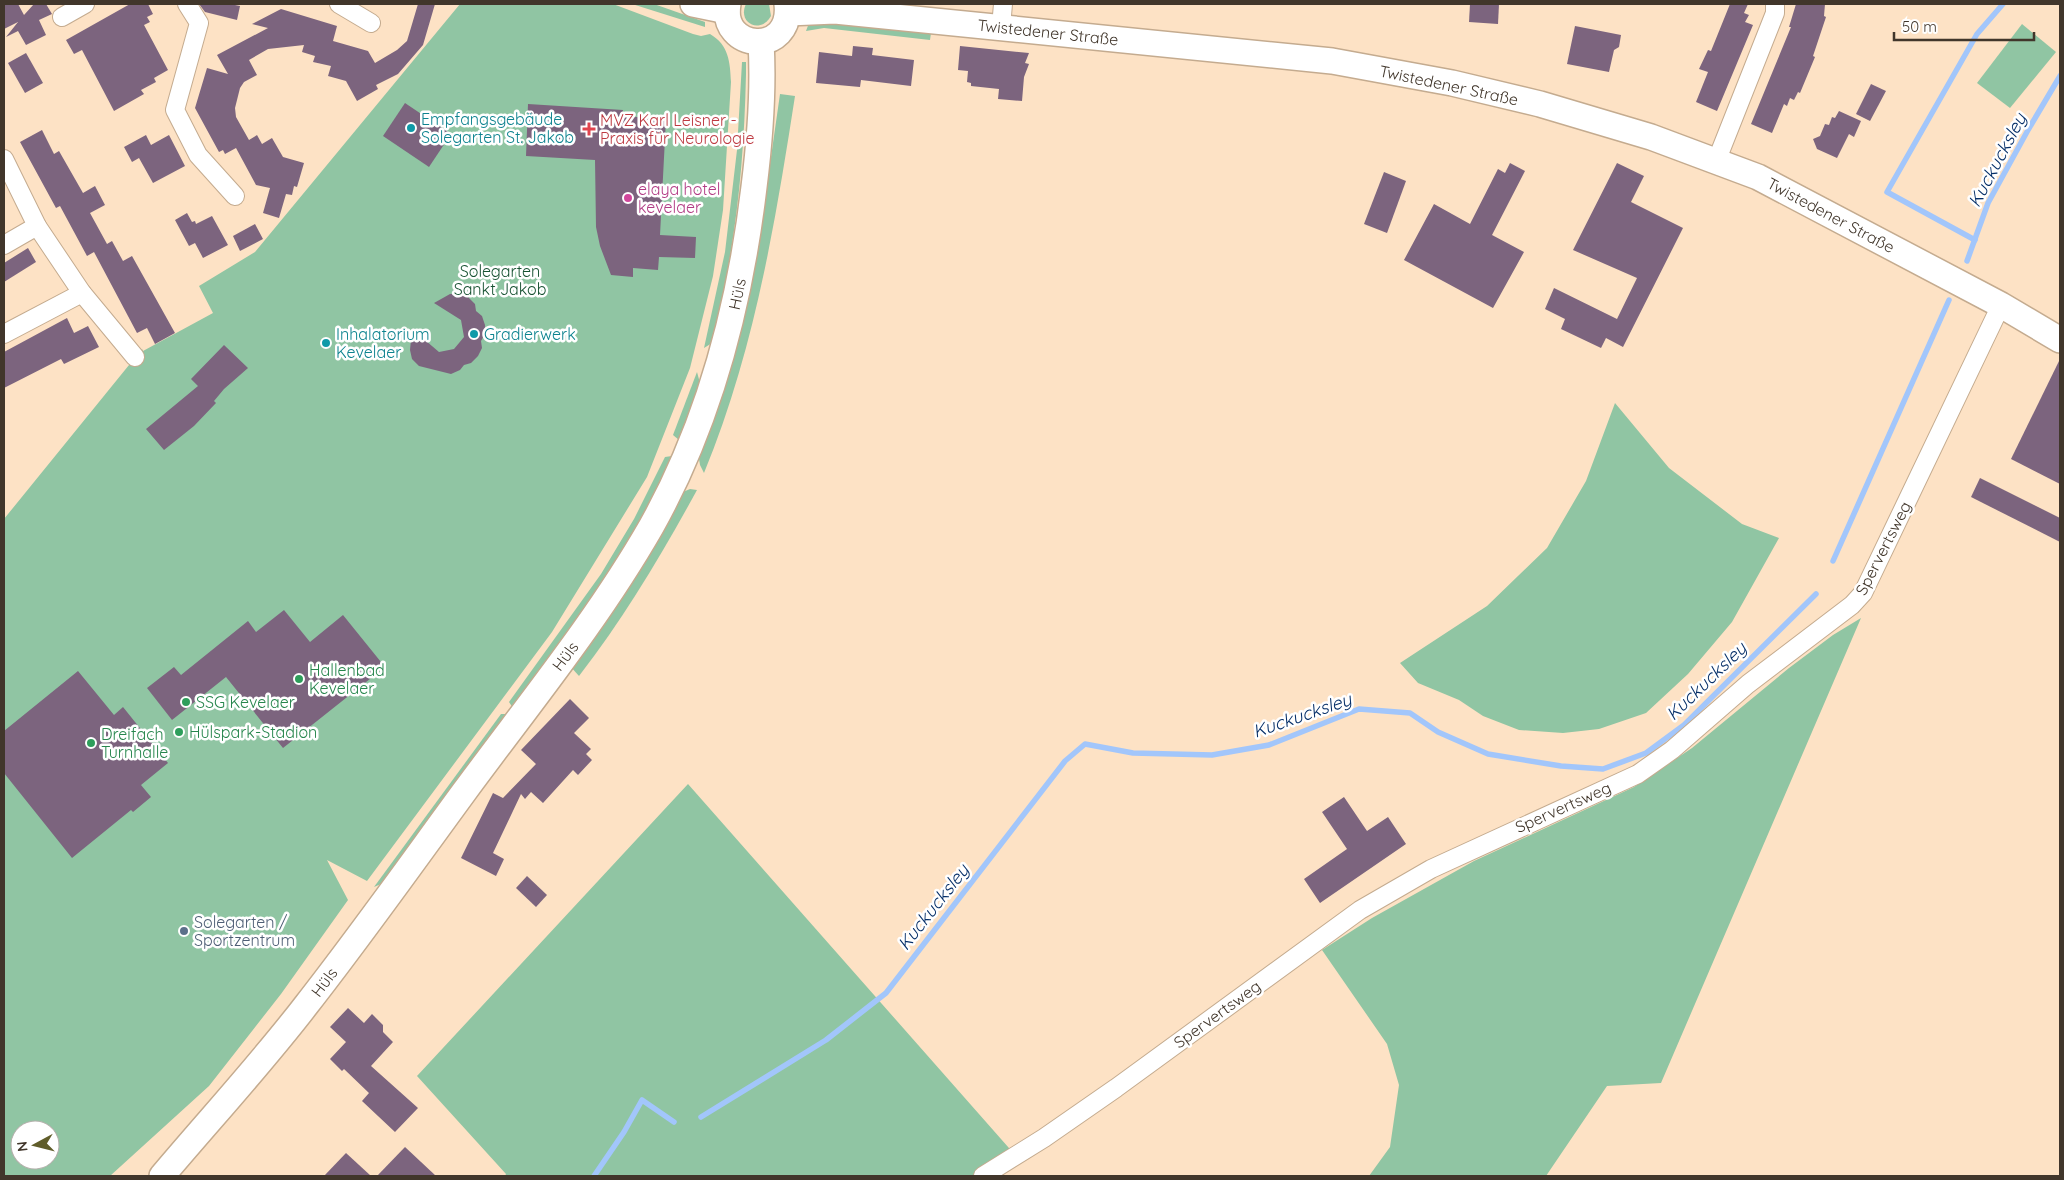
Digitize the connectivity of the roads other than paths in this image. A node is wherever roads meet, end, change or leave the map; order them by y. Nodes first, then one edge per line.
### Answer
1 (85, 4) edge
2 (187, 4) edge
3 (339, 4) edge
4 (693, 4) edge
5 (1775, 4) edge
6 (728, 7) edge
7 (788, 8) edge
8 (1002, 15) edge
9 (62, 17) dead end
10 (371, 23) dead end
11 (761, 42) junction
12 (4, 159) edge
13 (1716, 162) junction
14 (235, 196) dead end
15 (37, 226) junction
16 (4, 245) edge
17 (82, 292) junction
18 (2001, 305) junction
19 (4, 334) edge
20 (2060, 340) edge
21 (135, 358) dead end
22 (162, 1176) edge
23 (982, 1176) edge

1 - 9 street
2 - 14 street
3 - 10 street
4 - 6 street
5 - 13 street
6 - 11 street
7 - 8 street, Twistedener Straße
7 - 11 street, Twistedener Straße
8 - 13 street, Twistedener Straße
11 - 22 street, Hüls
12 - 15 street
13 - 18 street, Twistedener Straße
15 - 16 street
15 - 17 street
17 - 19 street
17 - 21 street
18 - 20 street, Twistedener Straße
18 - 23 street, Spervertsweg

